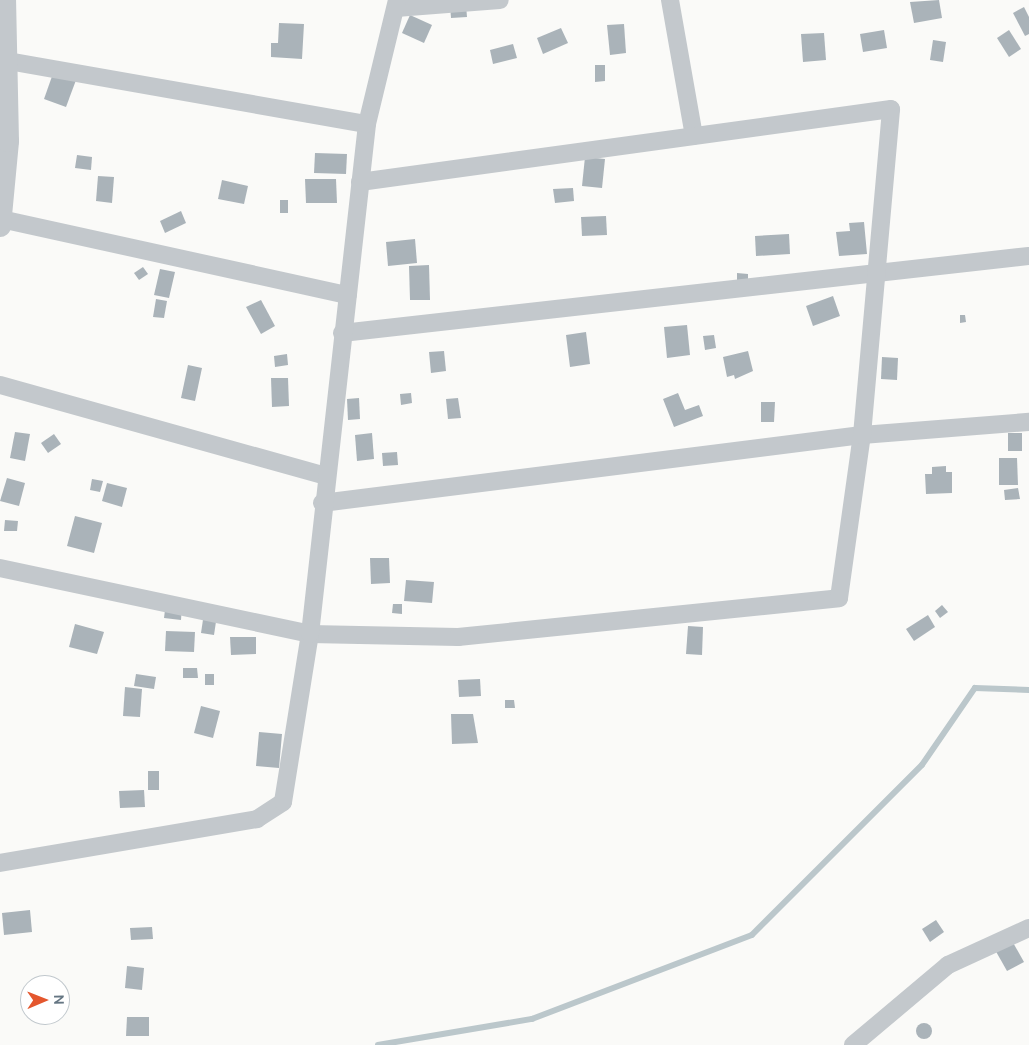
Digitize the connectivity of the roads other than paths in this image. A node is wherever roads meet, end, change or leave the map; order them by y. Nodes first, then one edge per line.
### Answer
1 (5, 0) edge
2 (500, 0) edge
3 (670, 0) edge
4 (396, 4) edge
5 (8, 61) junction
6 (367, 124) junction
7 (694, 136) junction
8 (360, 182) junction
9 (1, 223) edge
10 (1029, 256) edge
11 (878, 275) junction
12 (348, 295) junction
13 (342, 333) junction
14 (0, 384) edge
15 (1029, 422) edge
16 (862, 435) junction
17 (326, 476) junction
18 (322, 503) junction
19 (0, 568) edge
20 (310, 634) junction
21 (0, 863) edge
22 (1029, 928) edge
23 (853, 1045) edge

1 - 5 street
2 - 4 street
3 - 7 street
4 - 6 street
5 - 6 street
5 - 9 street
6 - 8 street
7 - 8 street
7 - 11 street
8 - 12 street
9 - 12 street
10 - 11 street
11 - 13 street
11 - 16 street
12 - 13 street
13 - 17 street
14 - 17 street
15 - 16 street
16 - 18 street
16 - 20 street
17 - 18 street
18 - 20 street
19 - 20 street
20 - 21 street
22 - 23 street

